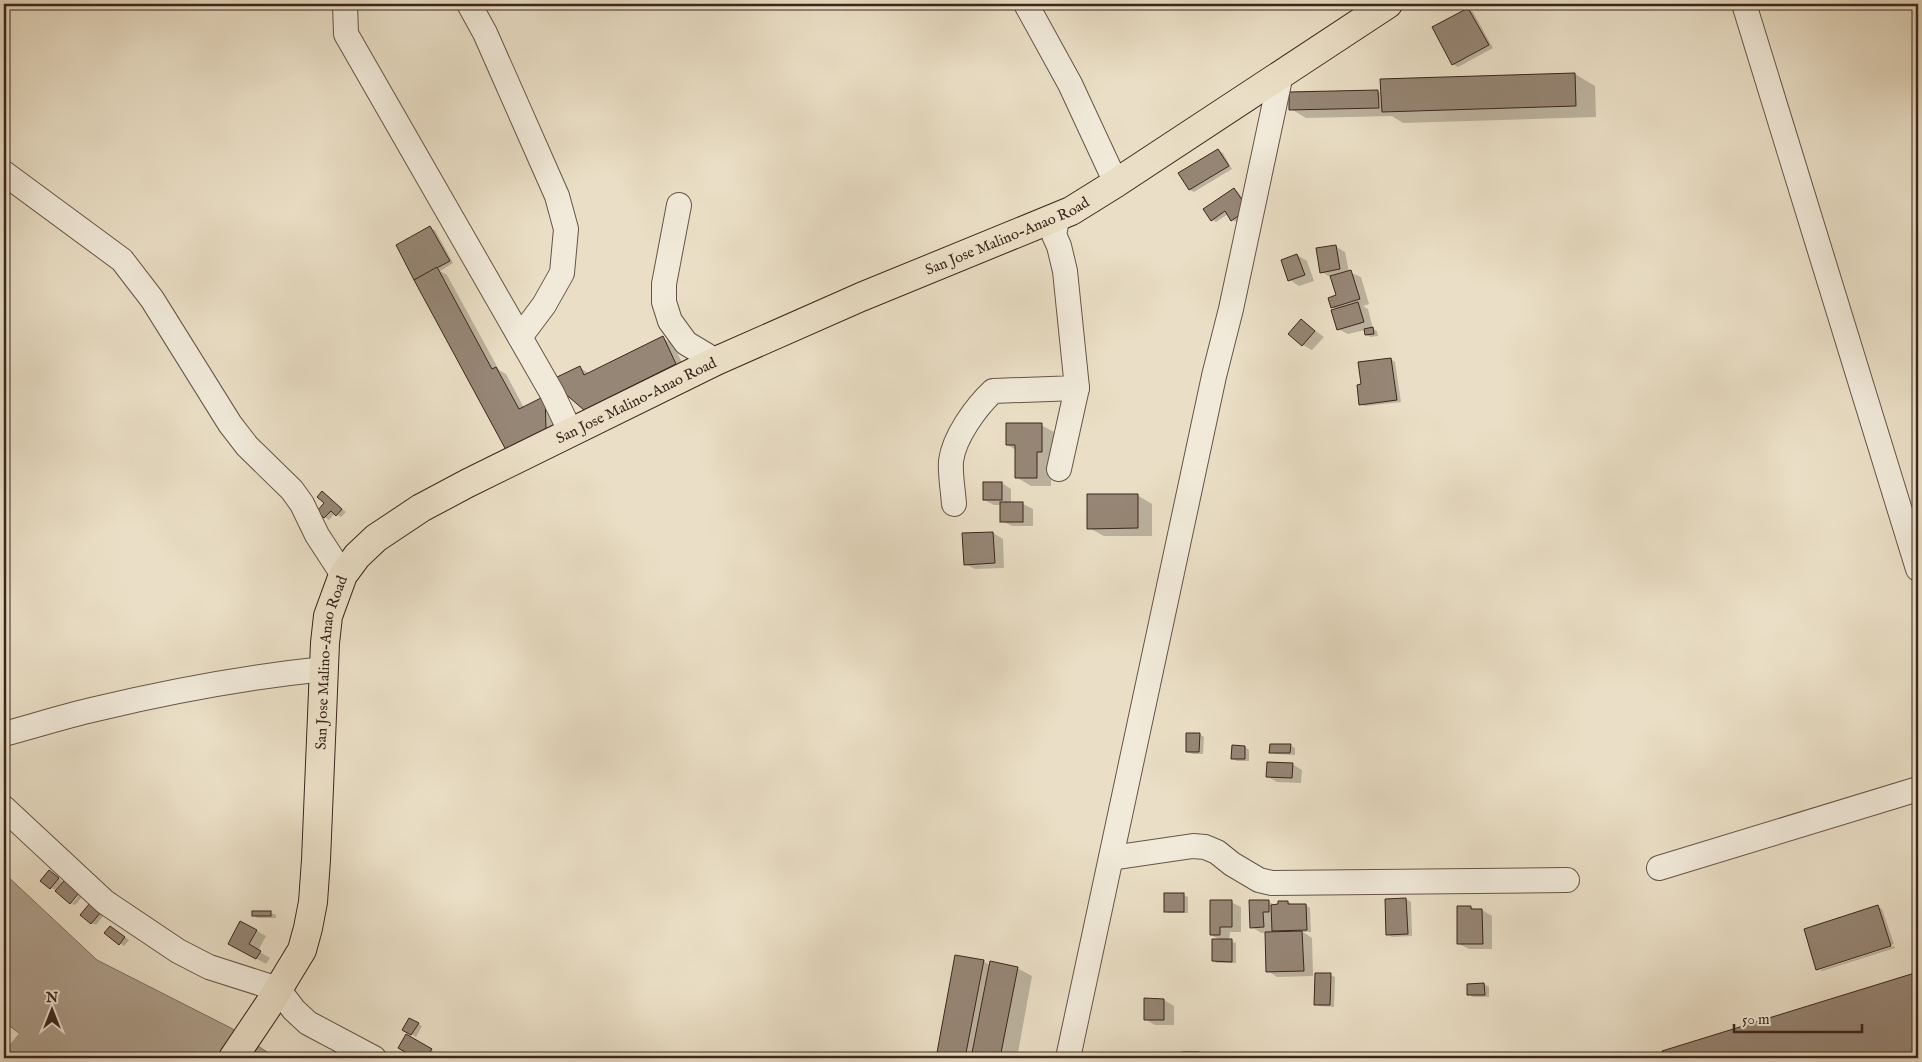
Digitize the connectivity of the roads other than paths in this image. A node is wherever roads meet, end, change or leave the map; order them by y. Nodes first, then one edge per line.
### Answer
1 (345, 4) edge
2 (469, 4) edge
3 (1026, 4) edge
4 (1388, 4) edge
5 (1744, 4) edge
6 (1281, 74) junction
7 (4, 173) edge
8 (1116, 183) junction
9 (679, 205) dead end
10 (1058, 215) junction
11 (520, 337) junction
12 (716, 361) junction
13 (1077, 388) junction
14 (571, 433) junction
15 (1059, 469) dead end
16 (954, 504) dead end
17 (1918, 569) edge
18 (343, 575) junction
19 (324, 669) junction
20 (4, 734) edge
21 (1918, 789) edge
22 (4, 808) edge
23 (1111, 858) junction
24 (1659, 868) dead end
25 (1567, 880) dead end
26 (273, 998) junction
27 (233, 1058) edge
28 (374, 1058) edge
29 (1068, 1058) edge

1 - 11 street
2 - 11 street
3 - 8 street
4 - 6 main road, San Jose Malino-Anao Road
5 - 17 street
6 - 8 main road, San Jose Malino-Anao Road
6 - 23 street
7 - 18 street
8 - 10 main road, San Jose Malino-Anao Road
9 - 12 street
10 - 12 main road, San Jose Malino-Anao Road
10 - 13 street
11 - 14 street
12 - 14 main road, San Jose Malino-Anao Road
13 - 15 street
13 - 16 street
14 - 18 main road, San Jose Malino-Anao Road
18 - 19 main road, San Jose Malino-Anao Road
19 - 20 street
19 - 26 main road, San Jose Malino-Anao Road
21 - 24 street
22 - 26 street
23 - 25 street
23 - 29 street
26 - 27 main road, San Jose Malino-Anao Road
26 - 28 street

